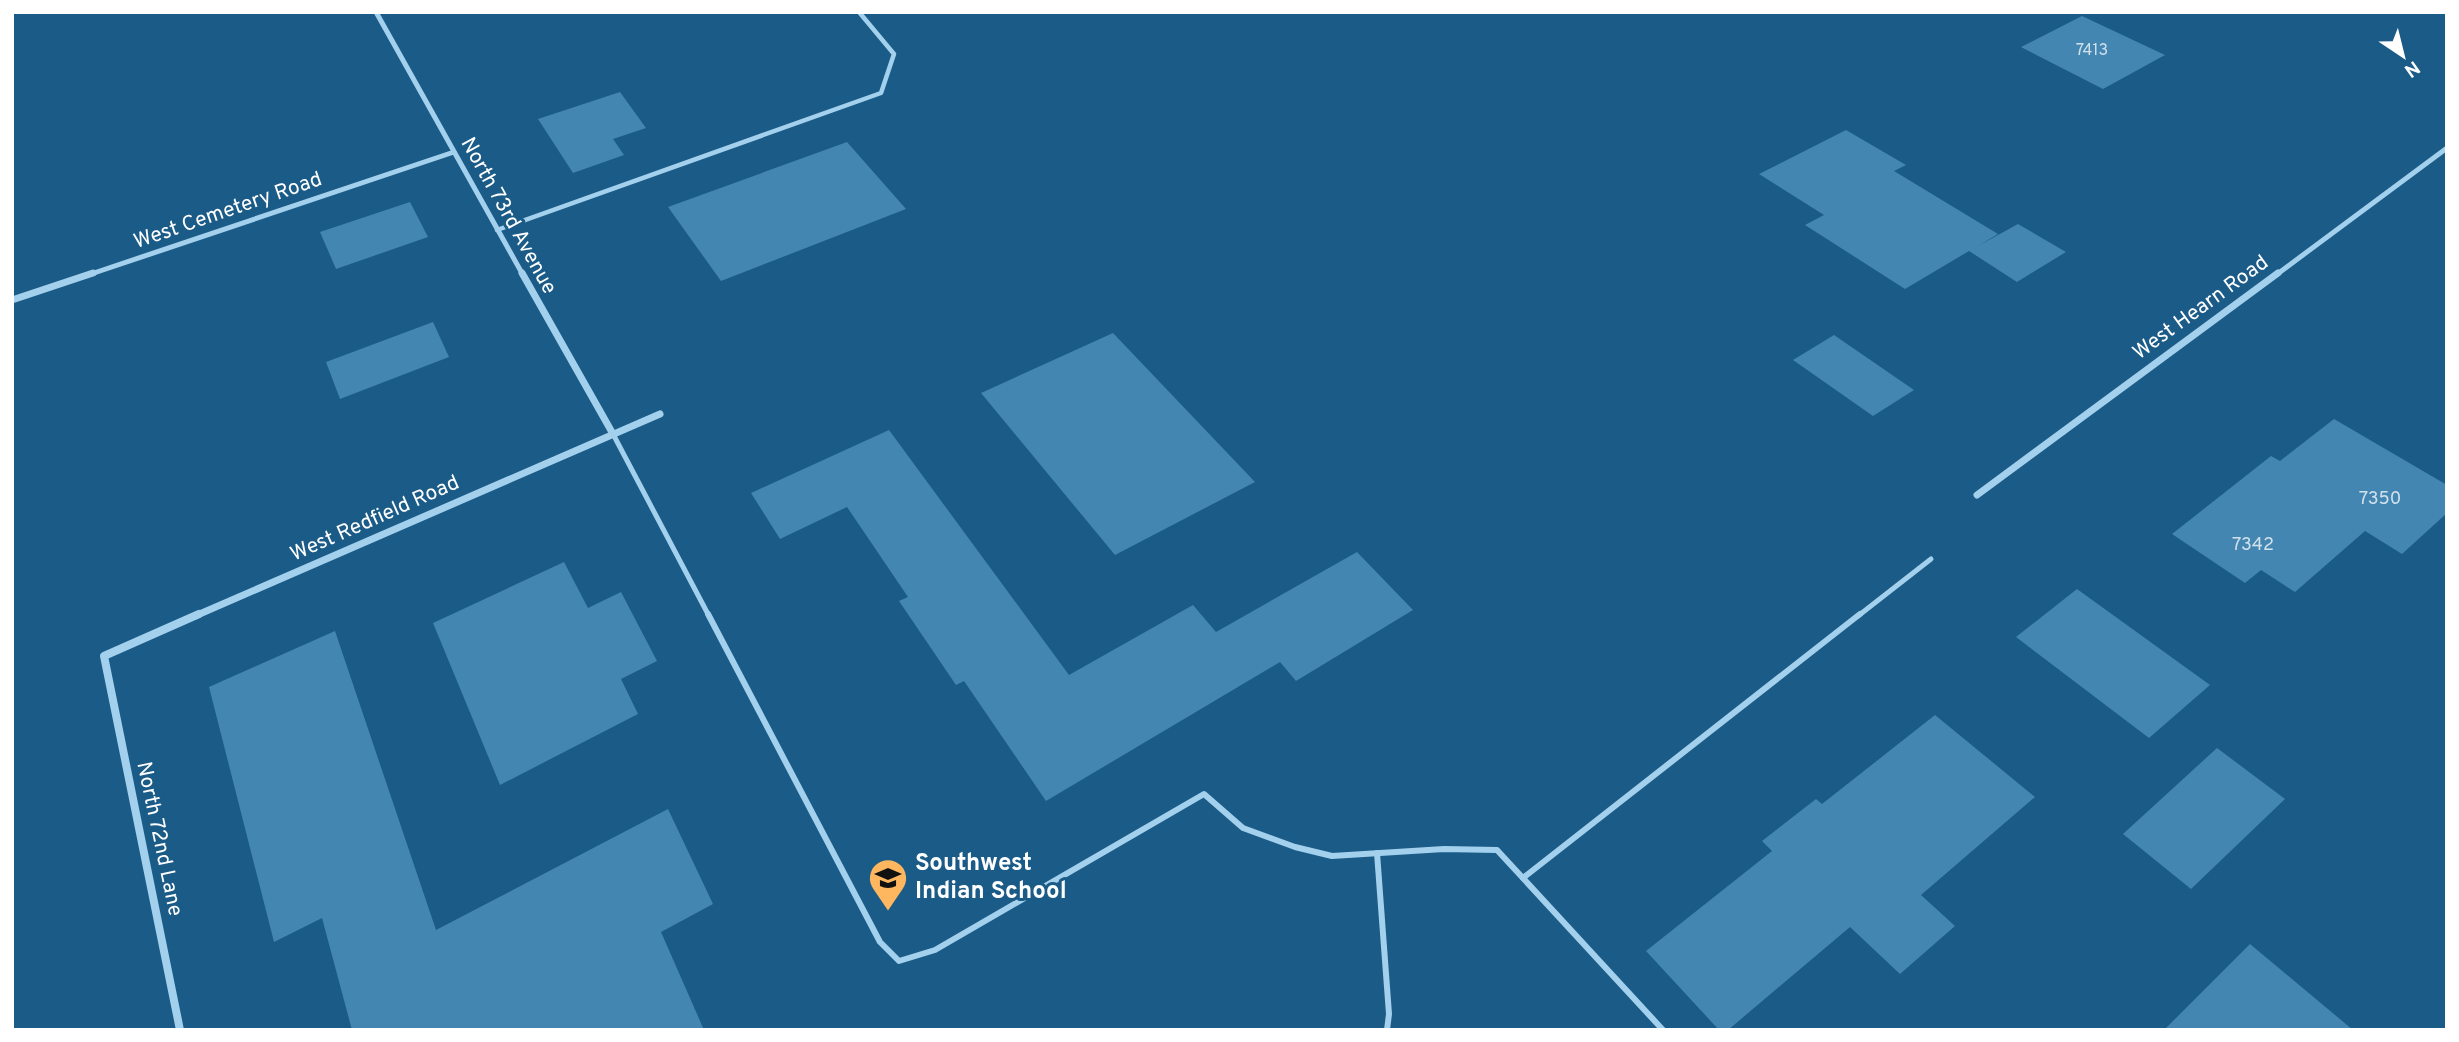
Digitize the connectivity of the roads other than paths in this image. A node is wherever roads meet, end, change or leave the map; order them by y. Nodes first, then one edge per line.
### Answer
1 (376, 12) edge
2 (859, 12) edge
3 (2447, 148) edge
4 (454, 152) junction
5 (497, 230) junction
6 (12, 300) edge
7 (660, 414) dead end
8 (613, 434) junction
9 (1977, 495) dead end
10 (1931, 559) dead end
11 (104, 656) joint
12 (1377, 853) junction
13 (1523, 878) junction
14 (180, 1030) edge
15 (1387, 1030) edge
16 (1663, 1030) edge

1 - 4 street, North 73rd Avenue
2 - 5 lane
3 - 9 street, West Hearn Road
4 - 5 street, North 73rd Avenue
4 - 6 street, West Cemetery Road
5 - 8 street, North 73rd Avenue
7 - 8 street, West Redfield Road
8 - 11 street, West Redfield Road
8 - 12 lane
10 - 13 lane
11 - 14 street, North 72nd Lane
12 - 13 lane
12 - 15 lane
13 - 16 lane

